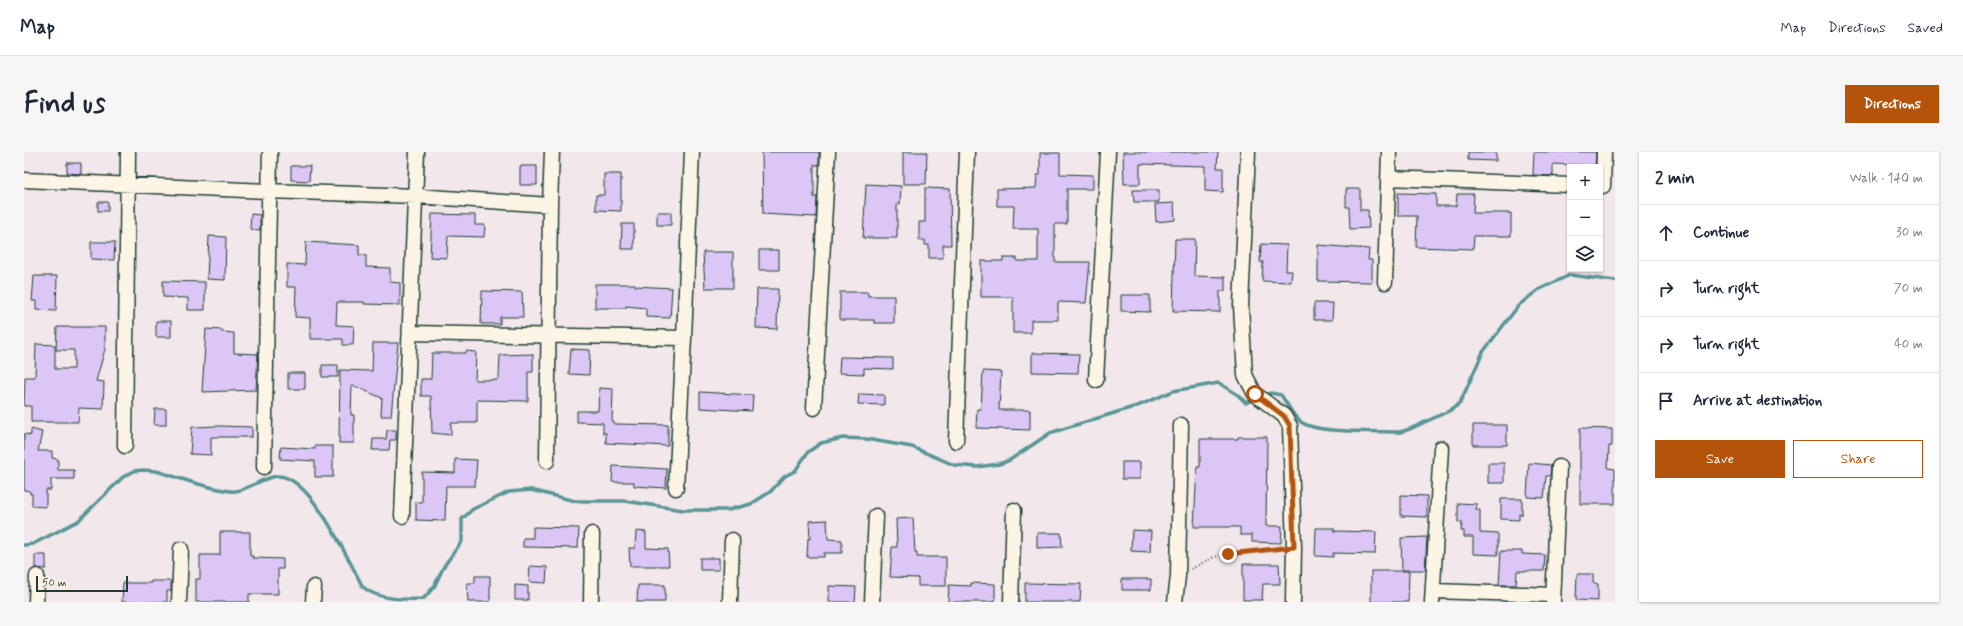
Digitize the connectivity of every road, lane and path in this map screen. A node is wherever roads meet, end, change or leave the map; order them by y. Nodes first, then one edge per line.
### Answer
1 (128, 152) edge
2 (270, 152) edge
3 (417, 152) edge
4 (552, 152) edge
5 (692, 152) edge
6 (828, 152) edge
7 (967, 152) edge
8 (1108, 152) edge
9 (1248, 152) edge
10 (1389, 152) edge
11 (1604, 152) edge
12 (1388, 178) junction
13 (24, 180) edge
14 (126, 183) junction
15 (1567, 185) edge
16 (1603, 186) edge
17 (268, 191) junction
18 (416, 196) junction
19 (550, 205) junction
20 (1386, 282) dead end
21 (410, 333) junction
22 (549, 336) junction
23 (684, 338) junction
24 (1096, 380) dead end
25 (814, 408) dead end
26 (1181, 424) dead end
27 (956, 442) dead end
28 (125, 446) dead end
29 (1440, 448) dead end
30 (546, 461) dead end
31 (264, 466) dead end
32 (1559, 467) dead end
33 (676, 488) dead end
34 (1014, 510) dead end
35 (402, 516) dead end
36 (876, 516) dead end
37 (592, 534) dead end
38 (732, 540) dead end
39 (1294, 547) junction
40 (181, 550) dead end
41 (37, 576) dead end
42 (1178, 576) junction
43 (314, 587) dead end
44 (1432, 597) edge
45 (1553, 598) edge
46 (36, 602) edge
47 (179, 602) edge
48 (313, 602) edge
49 (591, 602) edge
50 (730, 602) edge
51 (872, 602) edge
52 (1011, 602) edge
53 (1175, 602) edge
54 (1293, 602) edge

1 - 14 street
2 - 17 street
3 - 18 street
4 - 19 street
5 - 23 street
6 - 25 street
7 - 27 street
8 - 24 street
9 - 39 street
10 - 12 street
11 - 16 street
12 - 15 street
12 - 20 street
13 - 14 street
14 - 17 street
14 - 28 street
17 - 18 street
17 - 31 street
18 - 19 street
18 - 21 street
19 - 22 street
21 - 22 street
21 - 35 street
22 - 23 street
22 - 30 street
23 - 33 street
26 - 42 street
29 - 44 street
32 - 45 street
34 - 52 street
36 - 51 street
37 - 49 street
38 - 50 street
39 - 42 path
39 - 54 street
40 - 47 street
41 - 46 street
42 - 53 street
43 - 48 street
44 - 45 street

